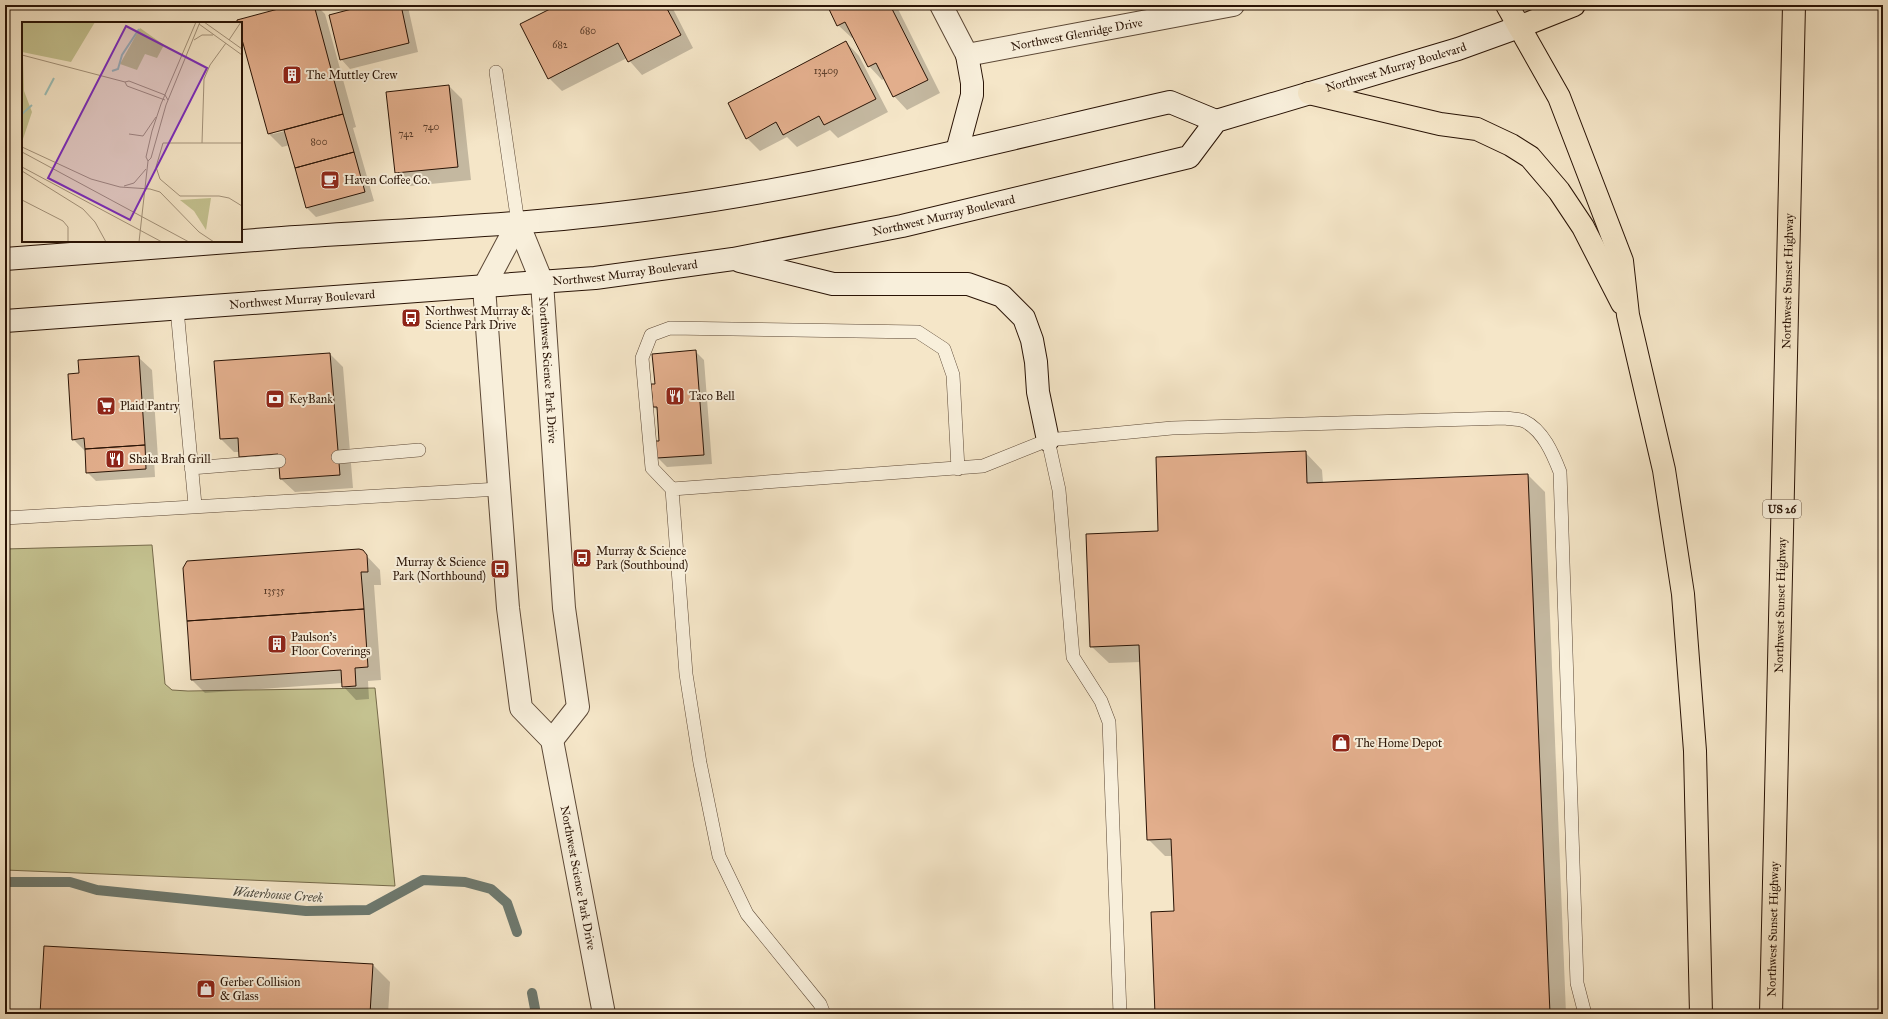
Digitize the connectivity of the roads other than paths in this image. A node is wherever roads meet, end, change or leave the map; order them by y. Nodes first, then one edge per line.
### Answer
1 (941, 5) edge
2 (1233, 5) edge
3 (1507, 5) edge
4 (1574, 5) edge
5 (1794, 5) edge
6 (1519, 27) junction
7 (967, 56) junction
8 (496, 72) dead end
9 (1309, 94) junction
10 (1216, 121) junction
11 (957, 151) junction
12 (518, 223) junction
13 (5, 259) edge
14 (733, 259) junction
15 (542, 282) junction
16 (484, 286) junction
17 (177, 309) junction
18 (1628, 315) junction
19 (5, 321) edge
20 (1048, 440) junction
21 (419, 450) dead end
22 (338, 457) dead end
23 (279, 461) dead end
24 (191, 468) junction
25 (958, 468) junction
26 (499, 489) junction
27 (672, 489) junction
28 (195, 505) junction
29 (5, 518) edge
30 (552, 740) junction
31 (604, 1014) edge
32 (824, 1014) edge
33 (1120, 1014) edge
34 (1585, 1014) edge
35 (1701, 1014) edge
36 (1771, 1014) edge

1 - 7 main road
2 - 7 main road, Northwest Glenridge Drive
3 - 6 main road
4 - 6 main road, Northwest Murray Boulevard
5 - 36 main road, Northwest Sunset Highway / US 26
6 - 9 main road, Northwest Murray Boulevard
6 - 18 main road
7 - 11 main road
8 - 12 lane
9 - 10 main road, Northwest Murray Boulevard
9 - 18 main road
10 - 11 main road
10 - 14 main road, Northwest Murray Boulevard
11 - 12 main road
12 - 13 main road
12 - 15 main road, Northwest Science Park Drive
12 - 16 main road
14 - 15 main road, Northwest Murray Boulevard
14 - 20 main road
15 - 16 main road, Northwest Murray Boulevard
15 - 30 main road, Northwest Science Park Drive
16 - 17 main road, Northwest Murray Boulevard
16 - 26 main road
17 - 19 main road, Northwest Murray Boulevard
17 - 24 lane
18 - 35 main road
20 - 25 lane
20 - 33 lane
20 - 34 lane
21 - 22 lane
23 - 24 lane
24 - 28 lane
25 - 27 lane
25 - 27 lane
26 - 28 lane
26 - 30 main road
27 - 32 lane
28 - 29 lane
30 - 31 main road, Northwest Science Park Drive

